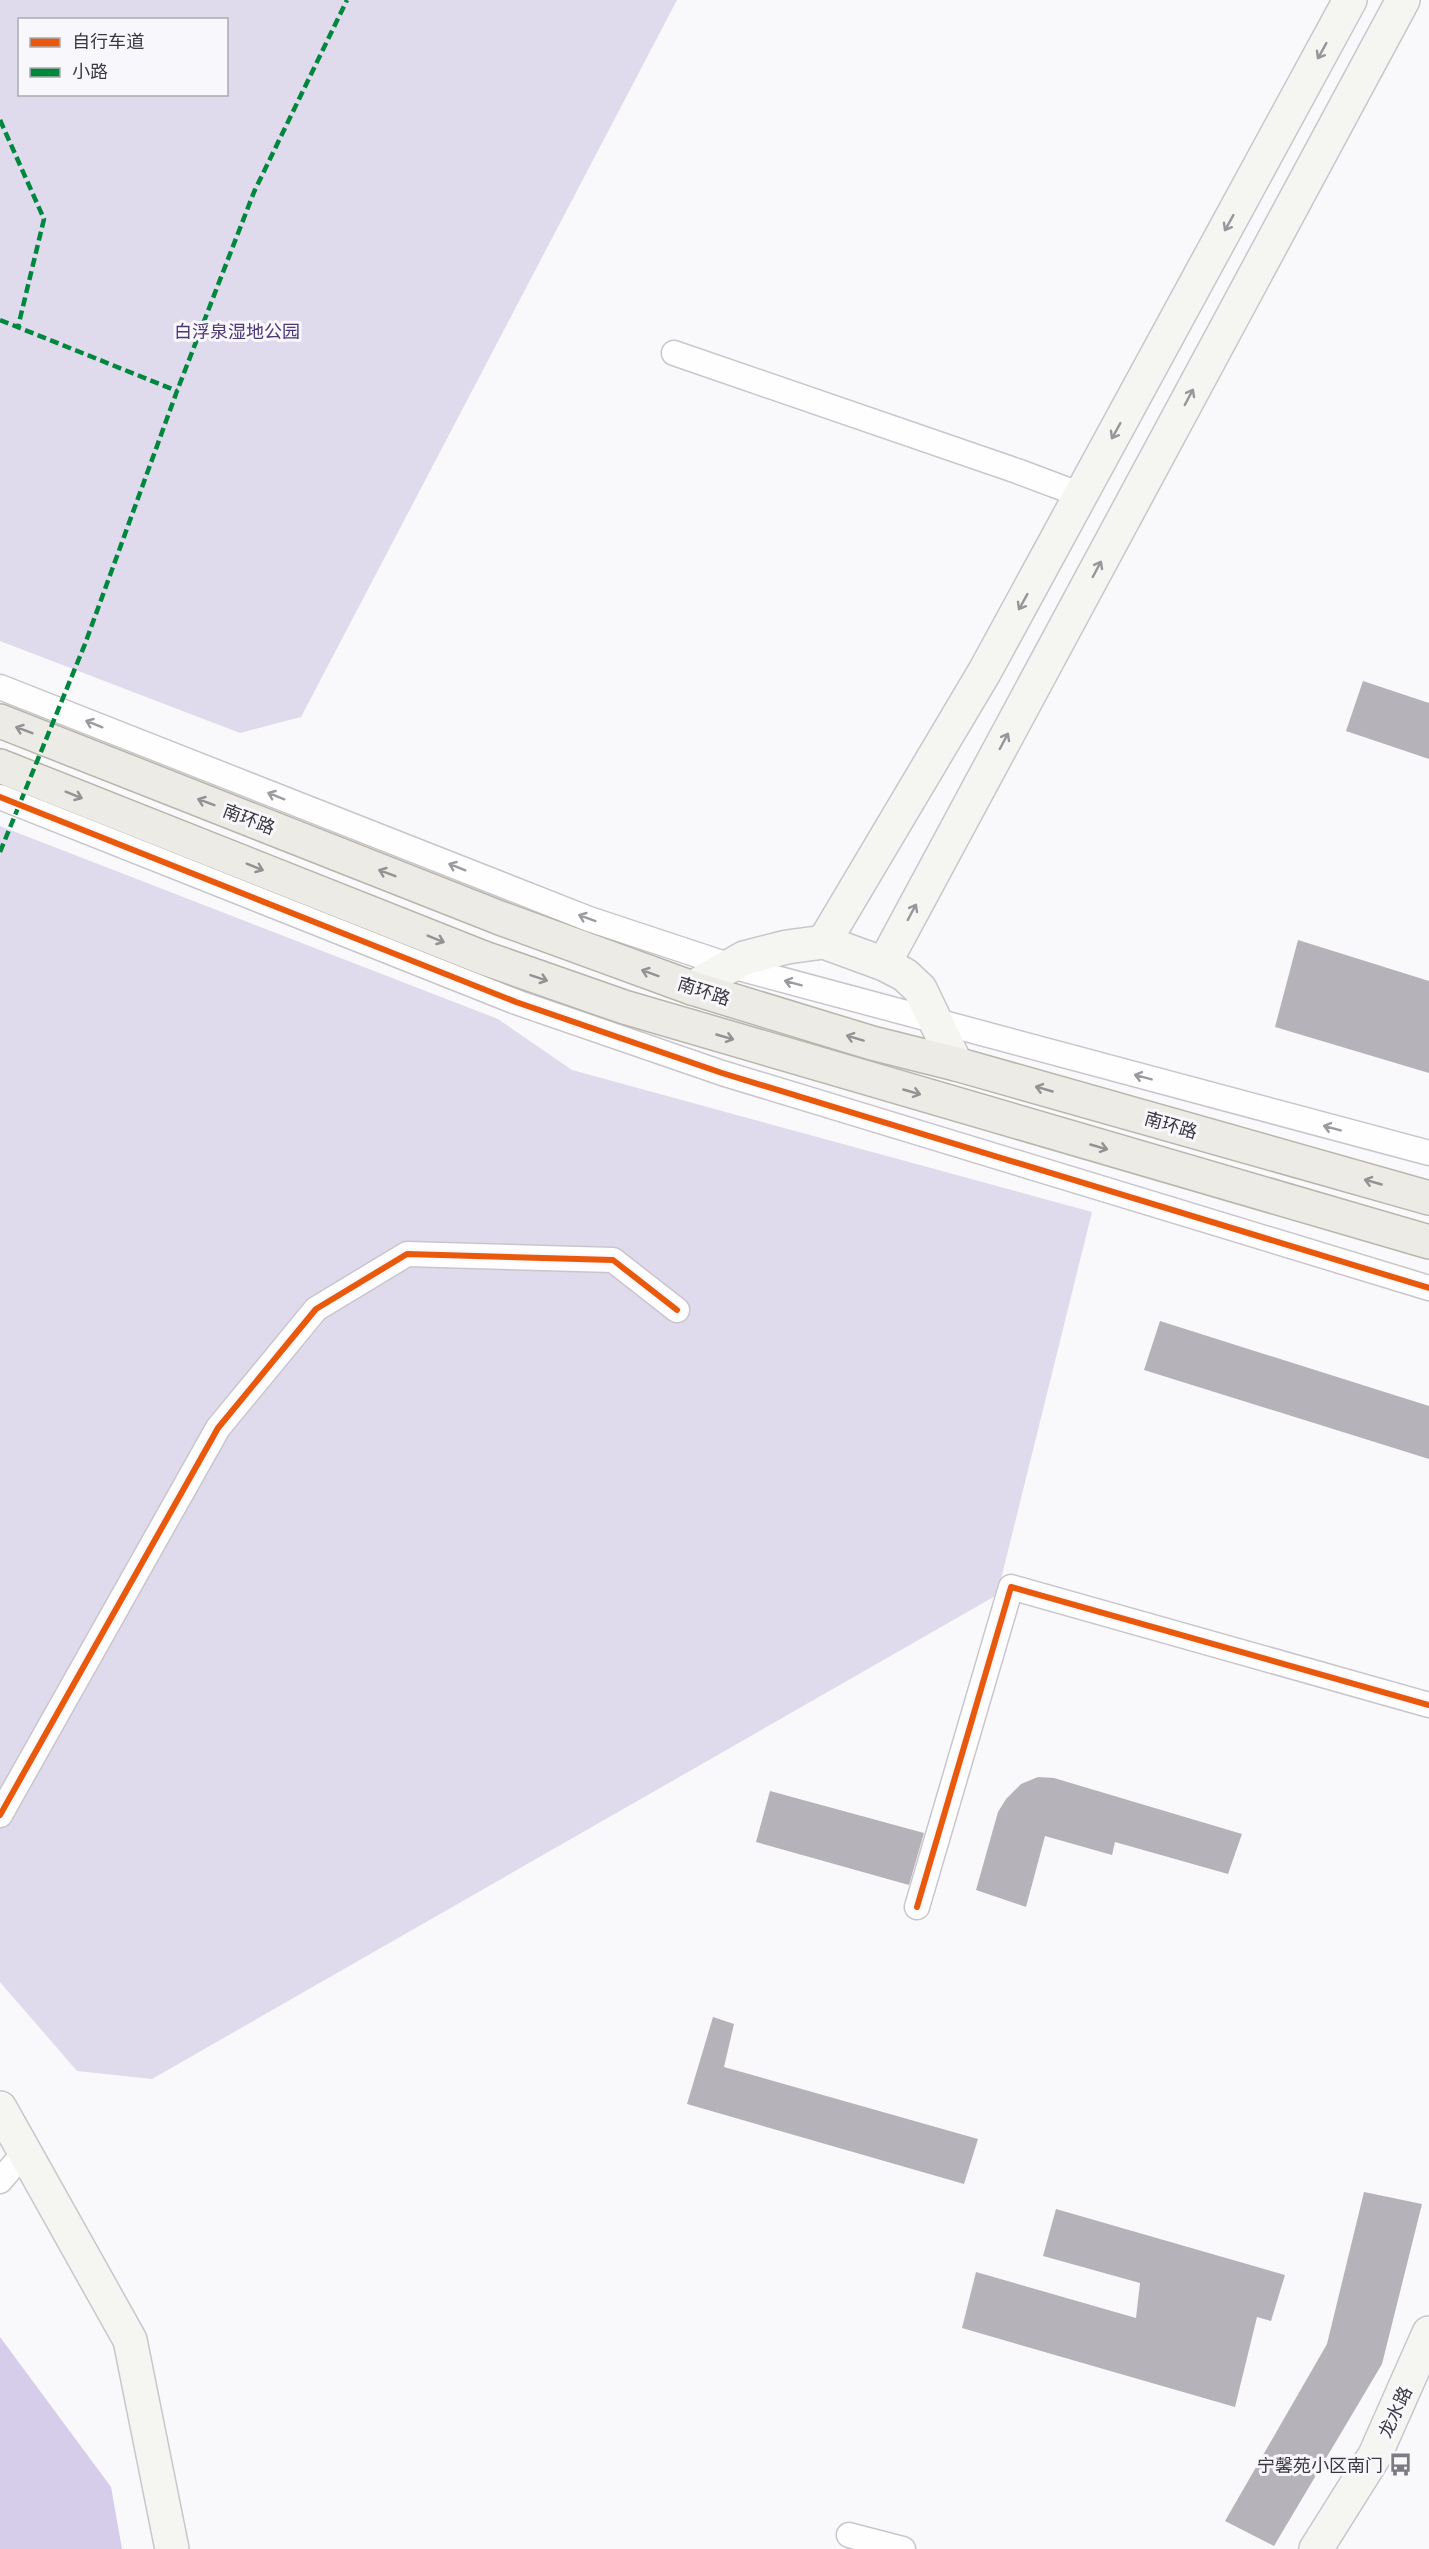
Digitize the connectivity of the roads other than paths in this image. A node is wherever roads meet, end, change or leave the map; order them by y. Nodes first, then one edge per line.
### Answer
1 (1350, 0) edge
2 (1403, 0) edge
3 (674, 353) dead end
4 (1081, 495) junction
5 (0, 687) edge
6 (0, 721) edge
7 (0, 766) edge
8 (0, 797) edge
9 (506, 903) junction
10 (824, 942) junction
11 (884, 964) junction
12 (731, 966) junction
13 (479, 972) junction
14 (692, 988) junction
15 (935, 1022) junction
16 (956, 1064) junction
17 (1429, 1153) edge
18 (1429, 1198) edge
19 (1429, 1242) edge
20 (1429, 1288) edge
21 (676, 1310) dead end
22 (1429, 1705) edge
23 (0, 1815) edge
24 (917, 1907) dead end
25 (0, 2108) edge
26 (25, 2152) junction
27 (0, 2181) edge
28 (1429, 2333) edge
29 (849, 2535) dead end
30 (172, 2549) edge
31 (903, 2549) edge
32 (1316, 2549) edge

1 -> 4 main road
11 -> 2 main road
3 - 4 street
4 -> 10 main road
9 -> 5 street
9 -> 6 main road, 南环路
7 -> 13 main road, 南环路
8 - 13 street
12 -> 9 street
14 -> 9 main road, 南环路
10 - 11 main road
10 - 12 main road
11 - 15 main road
12 - 14 main road
15 -> 12 street
13 -> 19 main road, 南环路
13 - 20 street
16 -> 14 main road, 南环路
15 - 16 main road
17 -> 15 street
18 -> 16 main road, 南环路
21 - 23 street
22 - 24 street
25 - 26 main road
26 - 27 street
26 - 30 main road
28 - 32 main road, 龙水路
29 - 31 street

